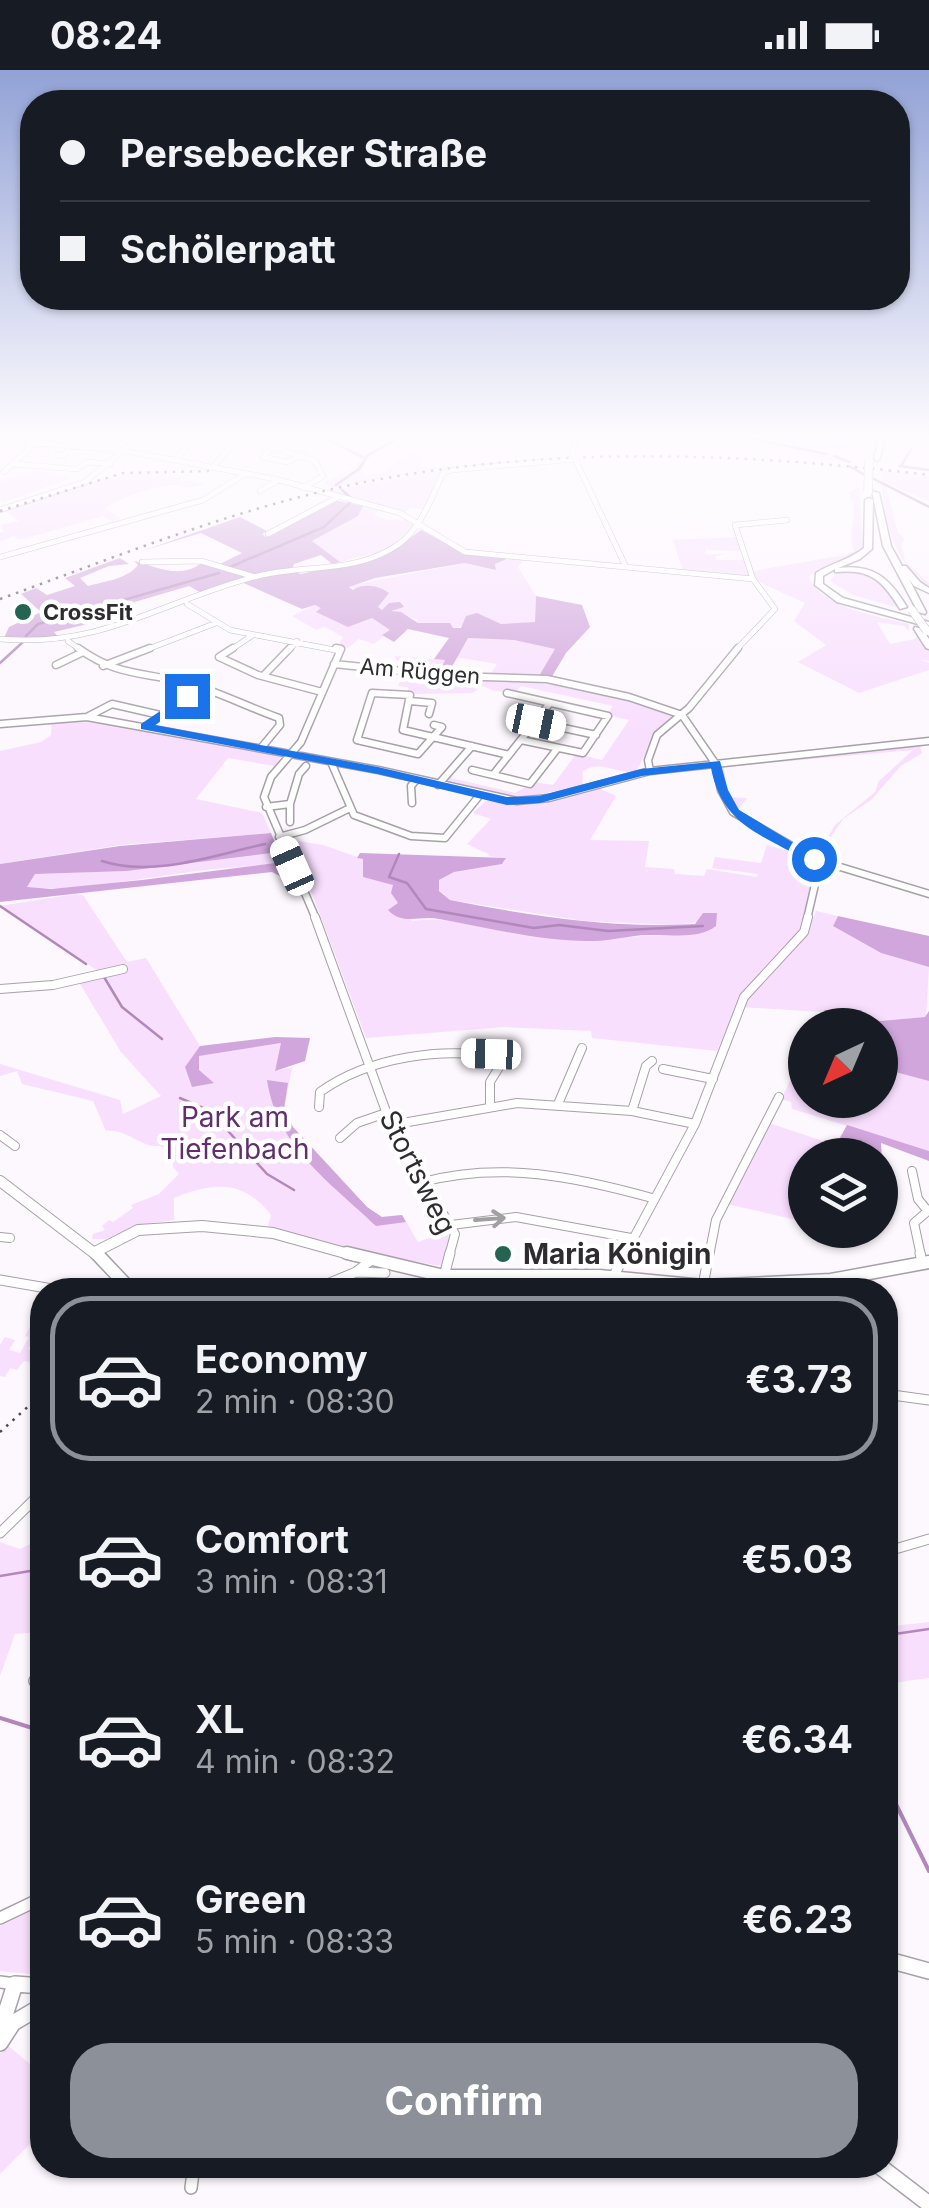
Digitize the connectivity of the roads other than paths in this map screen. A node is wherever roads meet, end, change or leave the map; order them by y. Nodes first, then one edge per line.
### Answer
1 (76, 536) edge
2 (407, 536) edge
3 (436, 536) edge
4 (616, 536) edge
5 (738, 536) edge
6 (878, 536) edge
7 (879, 541) junction
8 (0, 557) edge
9 (142, 562) dead end
10 (626, 565) junction
11 (254, 577) junction
12 (753, 580) junction
13 (929, 590) edge
14 (187, 604) junction
15 (922, 621) edge
16 (216, 623) junction
17 (253, 635) junction
18 (0, 639) edge
19 (68, 641) junction
20 (297, 642) junction
21 (929, 646) edge
22 (81, 653) junction
23 (334, 664) junction
24 (56, 666) dead end
25 (103, 666) junction
26 (265, 674) junction
27 (375, 685) dead end
28 (197, 690) junction
29 (322, 692) junction
30 (372, 693) junction
31 (507, 694) dead end
32 (410, 698) junction
33 (550, 703) junction
34 (429, 714) dead end
35 (160, 715) junction
36 (682, 715) junction
37 (87, 717) junction
38 (536, 722) junction
39 (0, 724) edge
40 (145, 727) junction
41 (441, 727) dead end
42 (596, 735) junction
43 (433, 737) junction
44 (521, 740) junction
45 (929, 741) edge
46 (472, 746) junction
47 (261, 748) junction
48 (557, 748) junction
49 (290, 754) junction
50 (509, 755) junction
51 (331, 762) junction
52 (716, 764) junction
53 (306, 766) dead end
54 (472, 770) dead end
55 (650, 772) junction
56 (493, 775) junction
57 (416, 780) junction
58 (438, 785) junction
59 (479, 796) junction
60 (412, 803) dead end
61 (290, 804) junction
62 (266, 807) junction
63 (350, 808) junction
64 (290, 822) dead end
65 (278, 837) junction
66 (814, 859) junction
67 (929, 894) edge
68 (123, 969) dead end
69 (0, 989) edge
70 (512, 1046) dead end
71 (582, 1048) dead end
72 (502, 1058) junction
73 (652, 1061) dead end
74 (371, 1068) junction
75 (663, 1069) dead end
76 (713, 1079) junction
77 (778, 1097) dead end
78 (558, 1104) junction
79 (319, 1107) dead end
80 (490, 1107) junction
81 (632, 1111) junction
82 (386, 1112) junction
83 (694, 1124) junction
84 (391, 1125) junction
85 (334, 1126) dead end
86 (0, 1135) edge
87 (15, 1146) dead end
88 (912, 1172) dead end
89 (0, 1180) edge
90 (423, 1182) junction
91 (652, 1198) junction
92 (928, 1210) edge
93 (450, 1225) junction
94 (631, 1238) junction
95 (95, 1252) junction
96 (370, 1260) junction
97 (925, 1262) edge
98 (356, 1272) junction
99 (385, 1273) dead end
100 (444, 1276) junction
101 (612, 1276) junction
102 (117, 1278) edge
103 (342, 1278) edge
104 (481, 1278) joint
105 (627, 1278) edge
106 (706, 1278) edge
107 (841, 1278) edge
108 (0, 1280) edge
109 (30, 1285) edge
110 (898, 1396) edge
111 (929, 1400) edge
112 (30, 1504) edge
113 (0, 1533) edge
114 (929, 1539) edge
115 (898, 1548) edge
116 (30, 1904) edge
117 (0, 1918) edge
118 (898, 1963) edge
119 (929, 1971) edge
120 (8, 1983) edge
121 (4, 2004) edge
122 (30, 2006) edge
123 (30, 2013) edge
124 (0, 2032) edge
125 (0, 2043) edge
126 (193, 2178) edge
127 (895, 2178) edge
128 (192, 2188) dead end
129 (929, 2204) edge

1 - 8 street
2 - 11 street
3 - 10 street
4 - 10 street
5 - 12 street
6 - 7 highway, bridge
7 - 13 highway
7 - 15 highway
7 - 15 highway
9 - 11 street
10 - 12 street
11 - 14 street
12 - 36 street
14 - 16 street
14 - 19 street
15 - 15 highway
15 - 21 highway
16 - 17 street
16 - 25 street
17 - 20 street
17 - 26 street
18 - 19 street
19 - 22 street
20 - 23 street
20 - 26 street
22 - 24 street
22 - 25 street
23 - 29 street
23 - 36 street, Am Rüggen
25 - 28 street
26 - 29 street
27 - 30 street
28 - 35 street
28 - 47 street
29 - 49 street
30 - 32 street
30 - 43 street
31 - 33 street
32 - 34 street
32 - 43 street
33 - 38 street
33 - 42 street
35 - 37 street
35 - 40 street
36 - 52 street
36 - 55 street
37 - 39 street
37 - 40 street
38 - 42 street
38 - 44 street
40 - 47 street
41 - 43 street
42 - 48 street
43 - 46 street
44 - 48 street
44 - 50 street
45 - 52 street
46 - 50 street
46 - 58 street
47 - 49 street
48 - 56 street
49 - 51 street
49 - 62 street
50 - 56 street
51 - 57 street
51 - 63 street
52 - 55 street
52 - 66 street
53 - 61 street
54 - 56 street
55 - 59 street
57 - 58 street
57 - 60 street
58 - 59 street
59 - 63 street
61 - 62 street
61 - 64 street
62 - 65 street
63 - 65 street
65 - 74 street, Stortsweg
66 - 67 street
66 - 76 street
68 - 69 street
70 - 72 street
71 - 78 street
72 - 74 street
72 - 80 street
73 - 81 street
74 - 79 street
74 - 82 street, Stortsweg
75 - 76 street
76 - 83 street
77 - 106 street
78 - 80 street
78 - 81 street
80 - 84 street
81 - 83 street
82 - 84 street, Stortsweg
82 - 85 street
83 - 91 street
84 - 90 street, Stortsweg
86 - 87 street
88 - 92 street
89 - 95 main road
90 - 91 street
90 - 93 street, Stortsweg
91 - 94 street
92 - 97 street
93 -> 94 street
93 - 100 street, Stortsweg
94 - 101 street
95 - 96 main road
95 - 102 main road
96 - 98 street
96 - 100 main road
97 - 107 main road
98 - 99 street
98 - 103 street
100 - 104 main road
101 - 104 main road
101 - 105 main road
108 - 109 street
110 - 111 street
112 - 113 street
114 - 115 street
116 - 117 street
118 - 119 main road
120 - 121 main road
121 - 122 main road
121 - 124 main road
123 - 125 main road
126 - 128 street
127 - 129 main road

